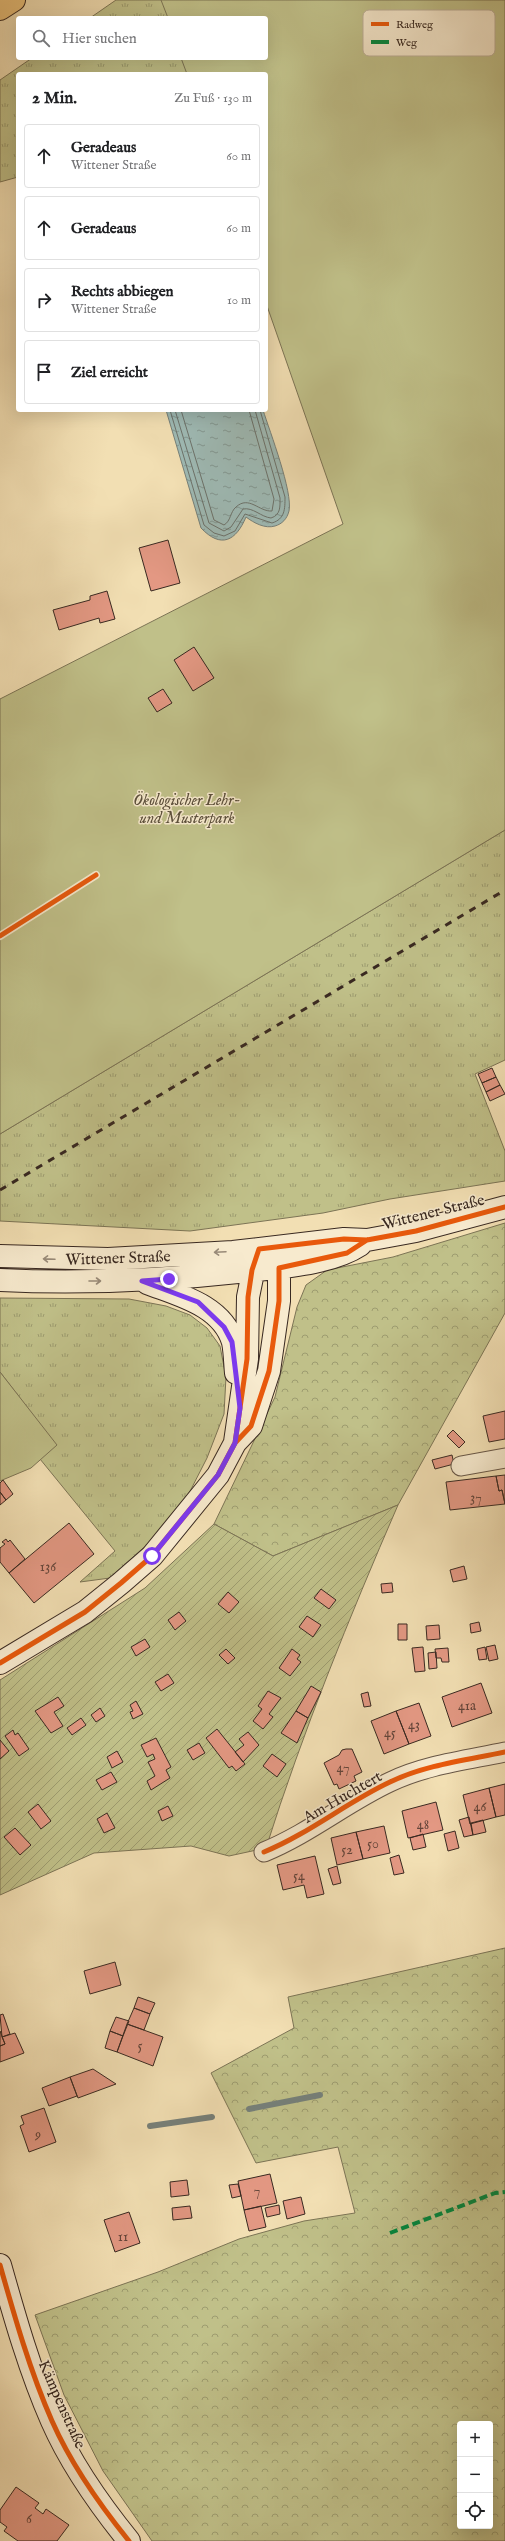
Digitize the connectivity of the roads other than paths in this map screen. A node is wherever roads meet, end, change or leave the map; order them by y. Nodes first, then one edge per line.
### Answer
1 (14, 0) edge
2 (0, 9) edge
3 (505, 1207) edge
4 (368, 1240) junction
5 (259, 1249) junction
6 (0, 1256) edge
7 (279, 1268) junction
8 (252, 1270) junction
9 (0, 1280) edge
10 (142, 1281) junction
11 (240, 1408) junction
12 (235, 1443) junction
13 (505, 1458) edge
14 (461, 1466) dead end
15 (0, 1663) edge
16 (505, 1752) edge
17 (264, 1852) dead end
18 (0, 2265) edge
19 (129, 2541) edge

1 - 2 highway
3 - 4 main road, Wittener Straße
4 - 5 main road, Wittener Straße
4 - 7 main road, Wittener Straße
5 -> 6 main road, Wittener Straße
5 - 7 main road
5 - 8 main road
7 - 8 main road, Wittener Straße
7 - 12 main road
8 - 10 main road, Wittener Straße
8 - 11 main road
9 -> 10 main road, Wittener Straße
10 - 11 main road
11 - 12 main road
12 - 15 main road
13 - 14 street
16 - 17 street, Am Huchtert
18 - 19 main road, Kämpenstraße

